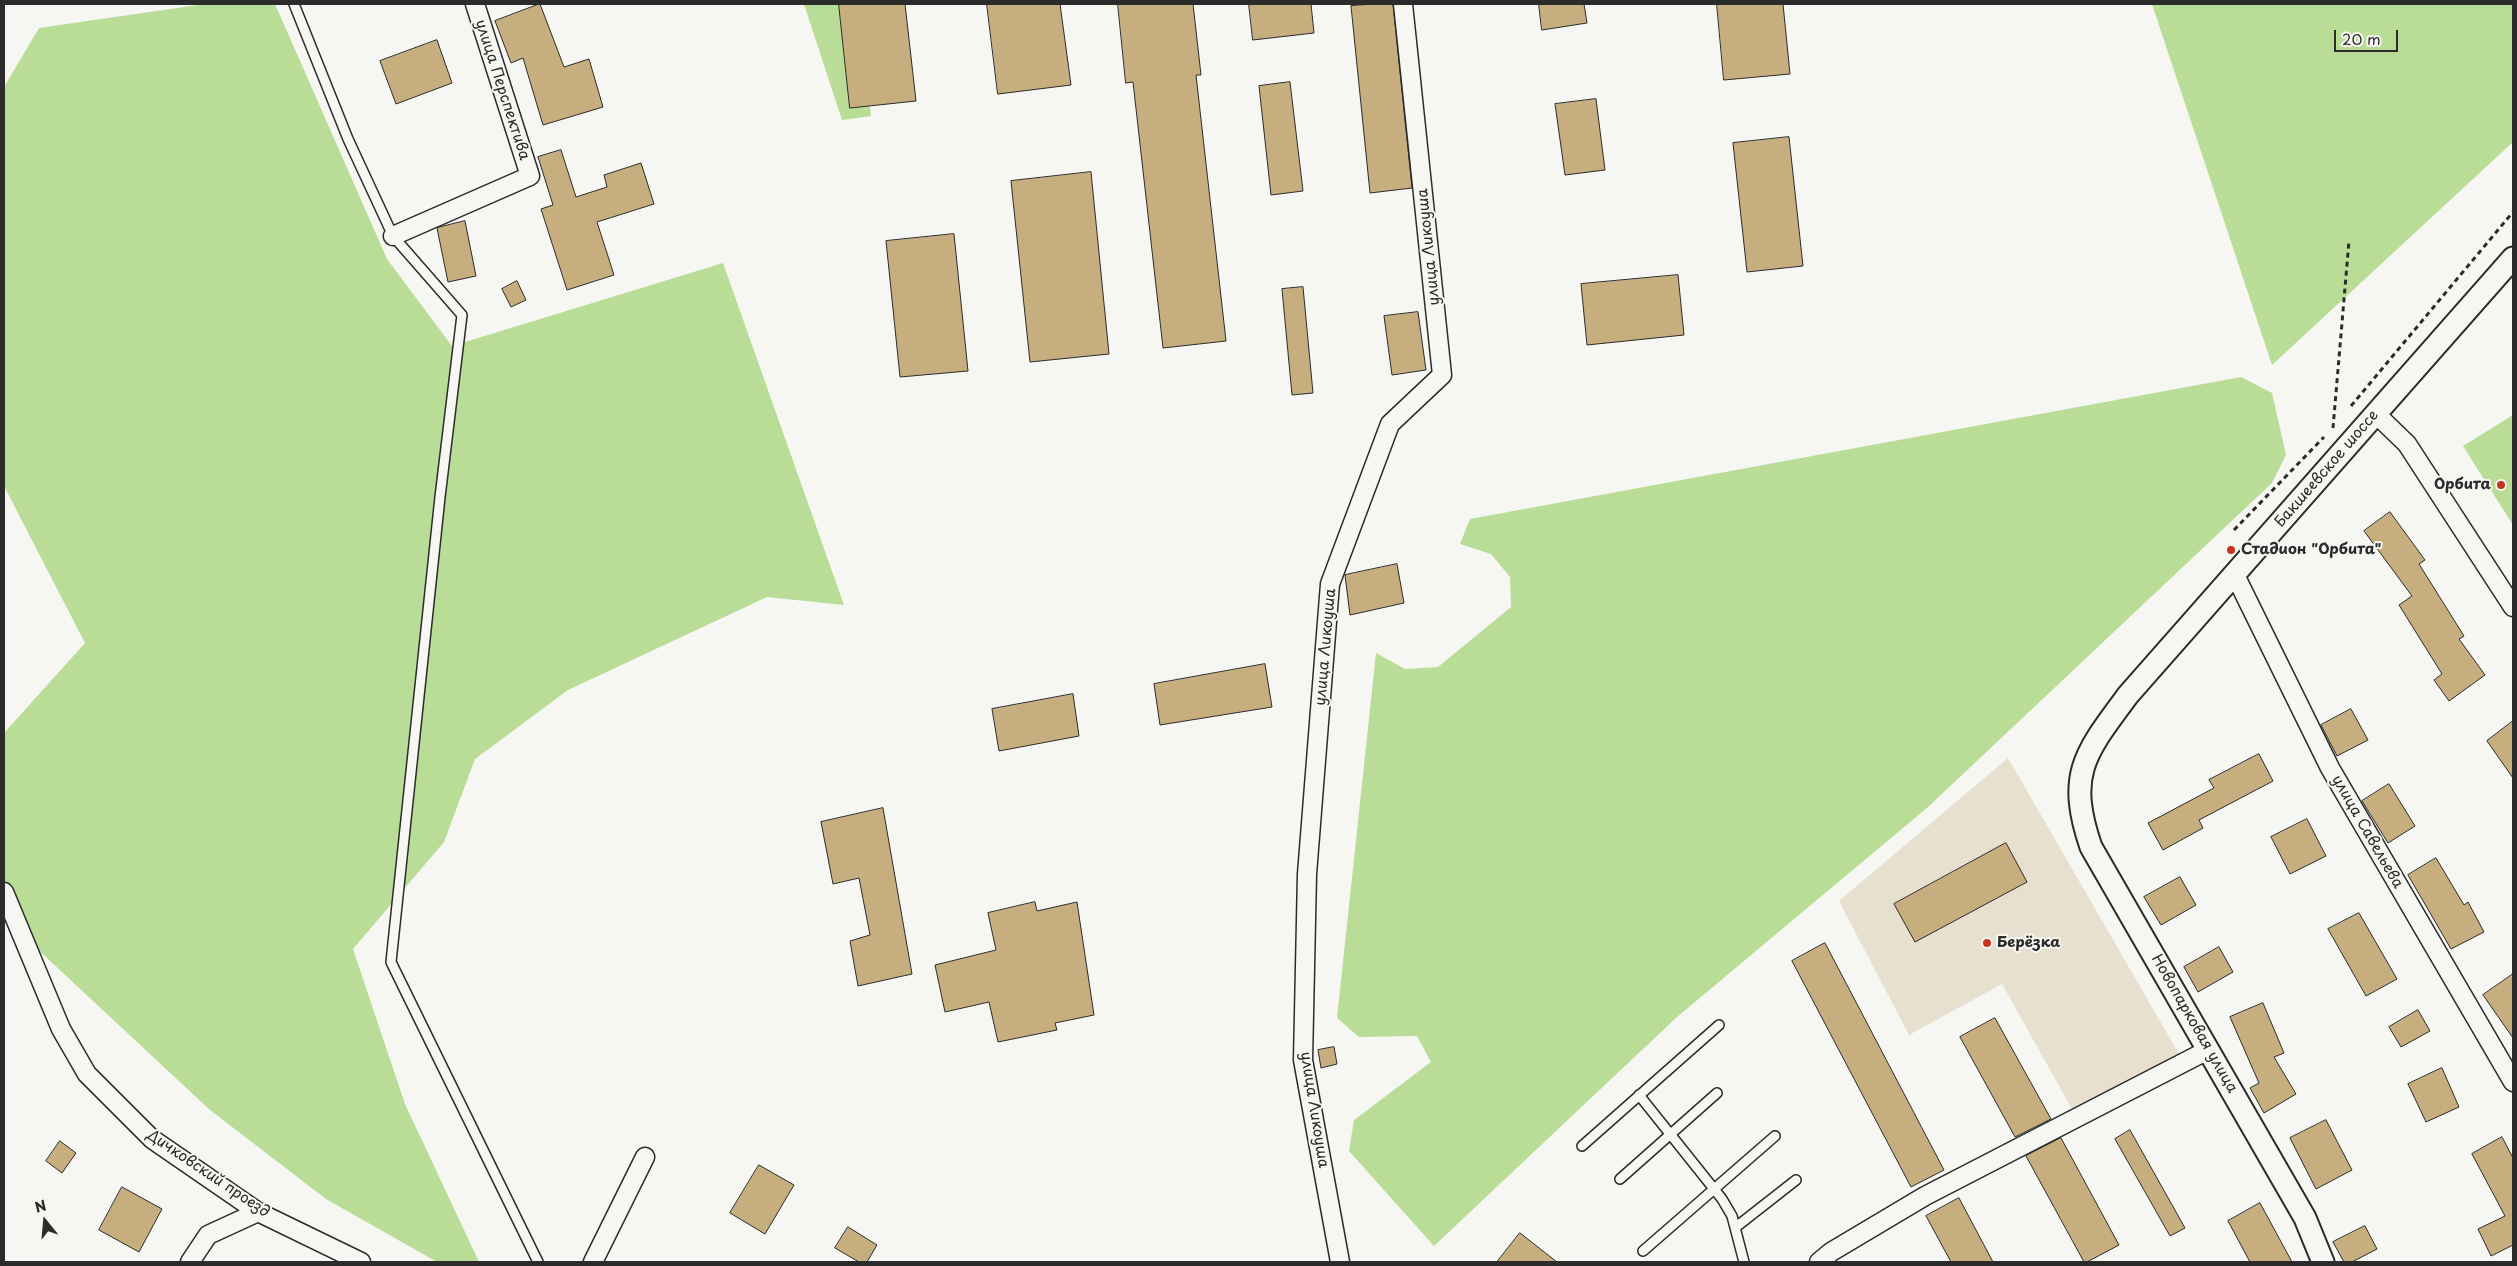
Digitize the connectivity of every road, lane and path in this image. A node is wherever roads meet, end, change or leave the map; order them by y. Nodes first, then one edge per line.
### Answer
1 (294, 4) edge
2 (475, 4) edge
3 (1403, 4) edge
4 (2513, 212) edge
5 (393, 236) junction
6 (2349, 241) dead end
7 (2513, 258) edge
8 (2345, 414) dead end
9 (2376, 414) junction
10 (2339, 421) dead end
11 (2333, 428) junction
12 (2234, 530) dead end
13 (2235, 575) junction
14 (2513, 607) edge
15 (2079, 782) joint
16 (4, 892) edge
17 (1719, 1024) dead end
18 (2208, 1050) junction
19 (2513, 1082) edge
20 (1717, 1094) dead end
21 (1640, 1095) junction
22 (1671, 1134) junction
23 (1775, 1136) dead end
24 (1582, 1146) dead end
25 (645, 1157) dead end
26 (1620, 1180) dead end
27 (1796, 1180) dead end
28 (1714, 1190) junction
29 (258, 1212) junction
30 (1736, 1227) junction
31 (1644, 1251) dead end
32 (190, 1262) edge
33 (361, 1262) edge
34 (538, 1262) edge
35 (593, 1262) edge
36 (1340, 1262) edge
37 (1744, 1262) edge
38 (1819, 1262) edge
39 (2323, 1262) edge

1 - 5 lane
2 - 5 street, улица Перспектива
3 - 36 street, улица Ликоуша
4 - 8 path
5 - 34 lane
6 - 11 path
7 - 9 street, Бакшеевское шоссе
9 - 13 street, Бакшеевское шоссе
9 - 14 street
10 - 11 path
11 - 12 path
13 - 15 street, Бакшеевское шоссе
13 - 19 street, улица Савельева
15 - 18 street, Новопарковая улица
16 - 29 street, Дичковский проезд
17 - 21 lane
18 - 38 street
18 - 39 street, Новопарковая улица
20 - 22 lane
21 - 22 lane
21 - 24 lane
22 - 26 lane
22 - 28 lane
23 - 28 lane
25 - 35 street
27 - 30 lane
28 - 30 lane
28 - 31 lane
29 - 32 street
29 - 33 street, Дичковский проезд
30 - 37 lane

